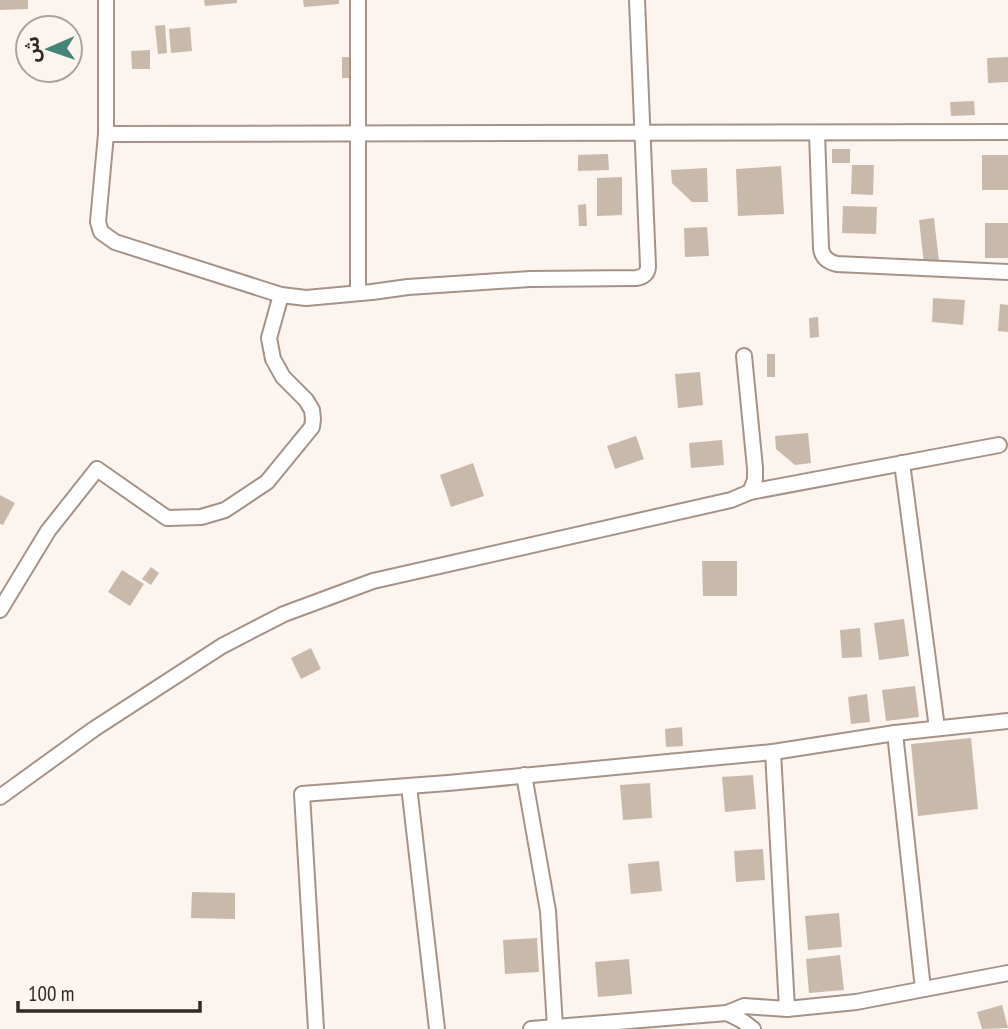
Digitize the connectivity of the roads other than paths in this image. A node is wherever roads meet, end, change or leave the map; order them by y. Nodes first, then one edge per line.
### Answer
1 (106, 0) edge
2 (358, 0) edge
3 (637, 0) edge
4 (1008, 132) edge
5 (358, 133) junction
6 (643, 133) junction
7 (817, 133) junction
8 (106, 134) junction
9 (1008, 272) edge
10 (358, 293) junction
11 (281, 295) junction
12 (744, 356) dead end
13 (999, 445) dead end
14 (902, 463) junction
15 (750, 492) junction
16 (0, 610) edge
17 (1008, 721) edge
18 (937, 728) junction
19 (894, 733) junction
20 (773, 752) junction
21 (524, 775) junction
22 (409, 786) junction
23 (0, 797) edge
24 (1008, 973) edge
25 (923, 989) junction
26 (787, 1009) junction
27 (727, 1013) junction
28 (555, 1027) junction
29 (316, 1029) edge
30 (437, 1029) edge
31 (531, 1029) edge
32 (753, 1029) edge

1 - 8 street
2 - 5 street
3 - 6 street
4 - 7 street
5 - 6 street
5 - 8 street
5 - 10 street
6 - 7 street
6 - 10 street
7 - 9 street
8 - 11 street
10 - 11 street
11 - 16 street
12 - 15 street
13 - 14 street
14 - 15 street
14 - 18 street
15 - 23 street
17 - 18 street
18 - 19 street
19 - 20 street
19 - 25 street
20 - 21 street
20 - 26 street
21 - 22 street
21 - 28 street
22 - 29 street
22 - 30 street
24 - 25 street
25 - 26 street
26 - 27 street
27 - 28 street
27 - 32 street
28 - 31 street

